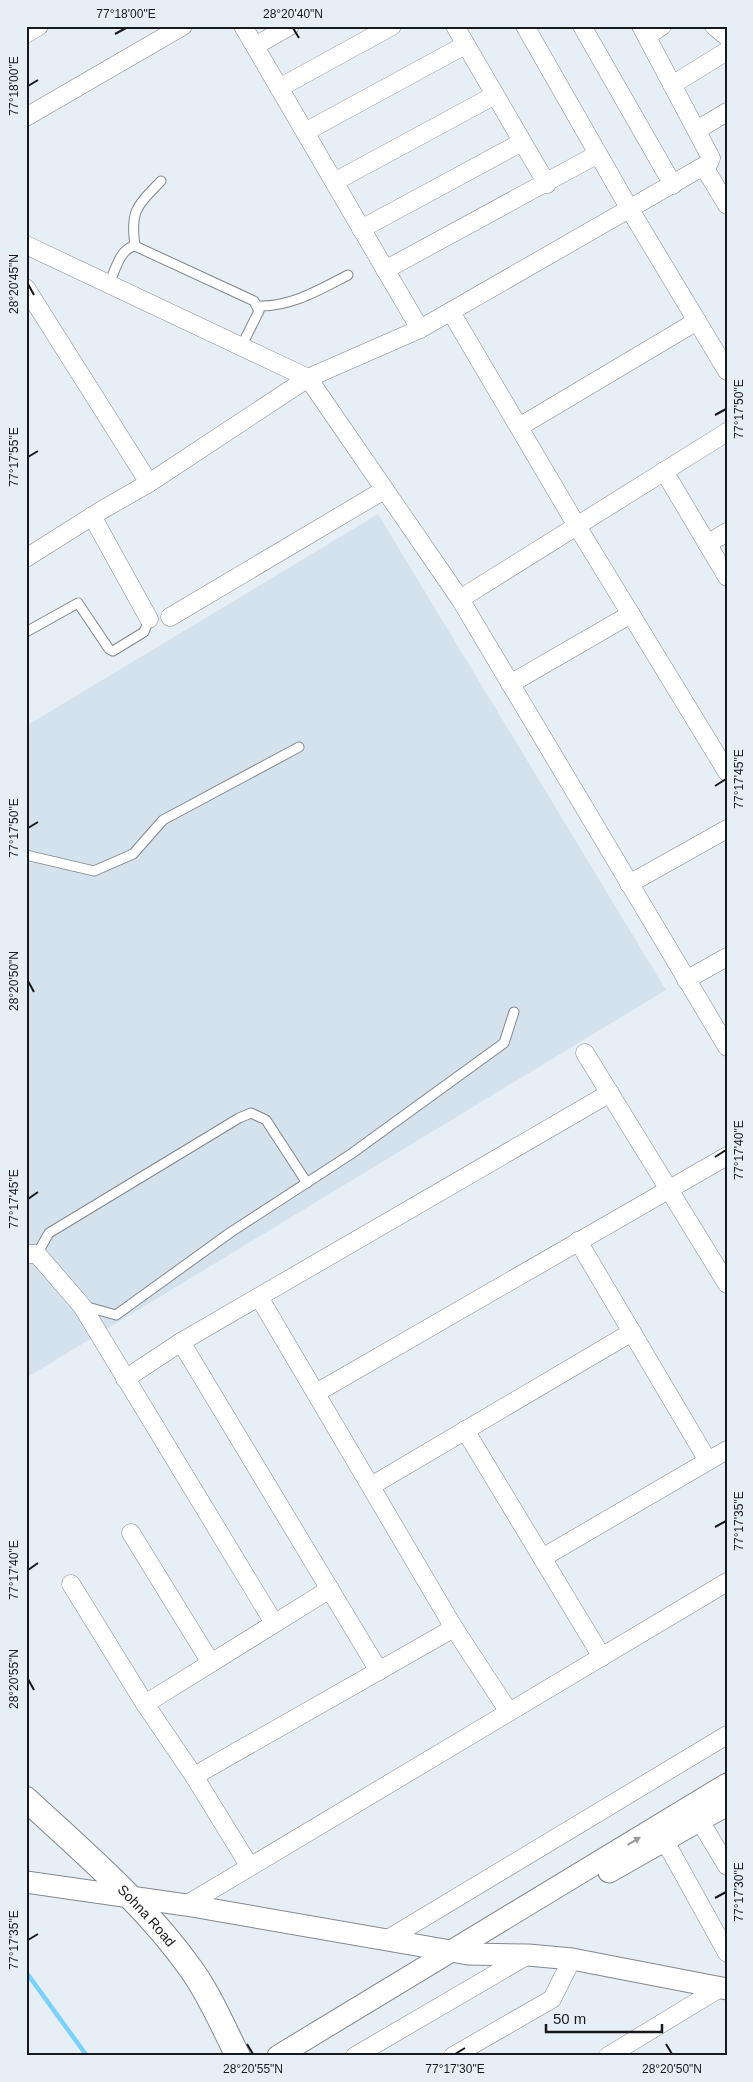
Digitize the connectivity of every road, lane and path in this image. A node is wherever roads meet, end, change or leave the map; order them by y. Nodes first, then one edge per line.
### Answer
1 (40, 26) edge
2 (183, 26) edge
3 (243, 26) edge
4 (290, 26) edge
5 (392, 26) edge
6 (455, 26) edge
7 (582, 26) edge
8 (662, 26) edge
9 (714, 26) edge
10 (527, 27) edge
11 (644, 31) edge
12 (26, 34) edge
13 (727, 37) edge
14 (465, 45) junction
15 (255, 46) junction
16 (727, 51) edge
17 (672, 85) junction
18 (279, 88) junction
19 (495, 95) junction
20 (727, 112) edge
21 (26, 118) edge
22 (697, 130) junction
23 (305, 132) junction
24 (522, 142) junction
25 (598, 154) junction
26 (704, 167) junction
27 (161, 182) dead end
28 (334, 182) junction
29 (547, 184) junction
30 (673, 185) junction
31 (727, 205) edge
32 (628, 208) junction
33 (362, 229) junction
34 (26, 245) edge
35 (135, 246) junction
36 (385, 270) junction
37 (348, 275) dead end
38 (109, 284) junction
39 (26, 288) edge
40 (258, 306) junction
41 (451, 312) junction
42 (697, 321) junction
43 (420, 329) junction
44 (241, 347) junction
45 (727, 371) edge
46 (308, 378) junction
47 (519, 427) junction
48 (727, 432) edge
49 (664, 471) junction
50 (149, 483) junction
51 (384, 490) junction
52 (92, 516) junction
53 (577, 526) junction
54 (727, 532) edge
55 (707, 544) junction
56 (26, 558) edge
57 (727, 577) edge
58 (460, 600) junction
59 (631, 614) junction
60 (170, 617) dead end
61 (148, 619) joint
62 (26, 632) edge
63 (510, 684) junction
64 (299, 746) dead end
65 (727, 772) edge
66 (727, 829) edge
67 (26, 854) edge
68 (629, 884) junction
69 (727, 956) edge
70 (686, 980) junction
71 (514, 1012) dead end
72 (727, 1047) edge
73 (585, 1053) dead end
74 (610, 1093) junction
75 (727, 1156) edge
76 (307, 1183) junction
77 (668, 1189) junction
78 (578, 1241) junction
79 (31, 1254) edge
80 (727, 1284) edge
81 (259, 1297) junction
82 (82, 1306) junction
83 (632, 1332) junction
84 (181, 1342) junction
85 (125, 1379) junction
86 (316, 1393) junction
87 (465, 1430) junction
88 (727, 1450) edge
89 (708, 1461) junction
90 (371, 1486) junction
91 (131, 1533) dead end
92 (542, 1558) junction
93 (727, 1582) edge
94 (71, 1584) dead end
95 (330, 1589) junction
96 (274, 1624) junction
97 (454, 1628) junction
98 (602, 1657) junction
99 (210, 1663) junction
100 (379, 1671) junction
101 (145, 1704) junction
102 (509, 1712) junction
103 (727, 1735) edge
104 (194, 1776) junction
105 (727, 1784) edge
106 (26, 1799) edge
107 (727, 1805) edge
108 (700, 1820) junction
109 (665, 1841) junction
110 (727, 1866) edge
111 (250, 1867) junction
112 (26, 1882) edge
113 (129, 1896) junction
114 (186, 1905) junction
115 (388, 1939) junction
116 (460, 1953) junction
117 (727, 1953) edge
118 (528, 1955) junction
119 (572, 1959) junction
120 (724, 1988) edge
121 (238, 2056) edge
122 (278, 2056) edge
123 (305, 2056) edge
124 (355, 2056) edge
125 (452, 2056) edge
126 (608, 2056) edge

1 - 12 street
2 - 21 street
3 - 15 street
4 - 15 street
5 - 18 street
6 - 14 street
7 - 30 street
8 - 11 street
9 - 13 street
10 - 25 street
11 - 17 street
14 - 19 street
14 - 23 street
15 - 18 street
16 - 17 street
17 - 22 street
18 - 23 street
19 - 24 street
19 - 28 street
20 - 22 street
22 - 26 street
23 - 28 street
24 - 29 street
24 - 33 street
25 - 29 street
25 - 32 street
26 - 30 street
26 - 31 street
27 - 35 lane
28 - 33 street
29 - 36 street
30 - 32 street
32 - 41 street
32 - 42 street
33 - 36 street
34 - 38 street
35 - 38 lane
35 - 40 lane
36 - 43 street
37 - 40 lane
38 - 44 street
39 - 50 street
40 - 44 lane
41 - 43 street
41 - 47 street
42 - 45 street
42 - 47 street
43 - 46 street
44 - 46 street
46 - 50 street
46 - 51 street
47 - 53 street
48 - 49 street
49 - 53 street
49 - 55 street
50 - 52 street
51 - 58 street
51 - 60 street
52 - 56 street
52 - 61 street
53 - 58 street
53 - 59 street
54 - 55 street
55 - 57 street
58 - 63 street
59 - 63 street
59 - 65 street
61 - 62 lane
63 - 68 street
64 - 67 lane
66 - 68 street
68 - 70 street
69 - 70 street
70 - 72 street
71 - 76 lane
73 - 74 street
74 - 77 street
74 - 81 street
75 - 77 street
76 - 79 lane
76 - 82 lane
77 - 78 street
77 - 80 street
78 - 83 street
78 - 86 street
79 - 82 street
81 - 84 street
81 - 86 street
82 - 85 street
83 - 87 street
83 - 89 street
84 - 85 street
84 - 95 street
85 - 96 street
86 - 90 street
87 - 90 street
87 - 92 street
88 - 89 street
89 - 92 street
90 - 97 street
91 - 99 street
92 - 98 street
93 - 98 street
94 - 101 street
95 - 96 street
95 - 100 street
96 - 99 street
97 - 100 street
97 - 102 street
98 - 102 street
99 - 101 street
100 - 104 street
101 - 104 street
102 - 111 street
103 - 115 street
104 - 111 street
116 -> 105 street
106 - 113 main road, Sohna Road
107 - 108 street
108 - 109 street
108 - 110 street
109 - 116 street
109 - 117 street
111 - 114 street
112 - 113 street
113 - 114 street
113 - 121 main road, Sohna Road
114 - 115 street
115 - 116 street
116 - 118 street
116 - 122 street
116 - 123 street
118 - 119 street
118 - 124 street
119 - 120 street
119 - 125 street
120 - 126 street

